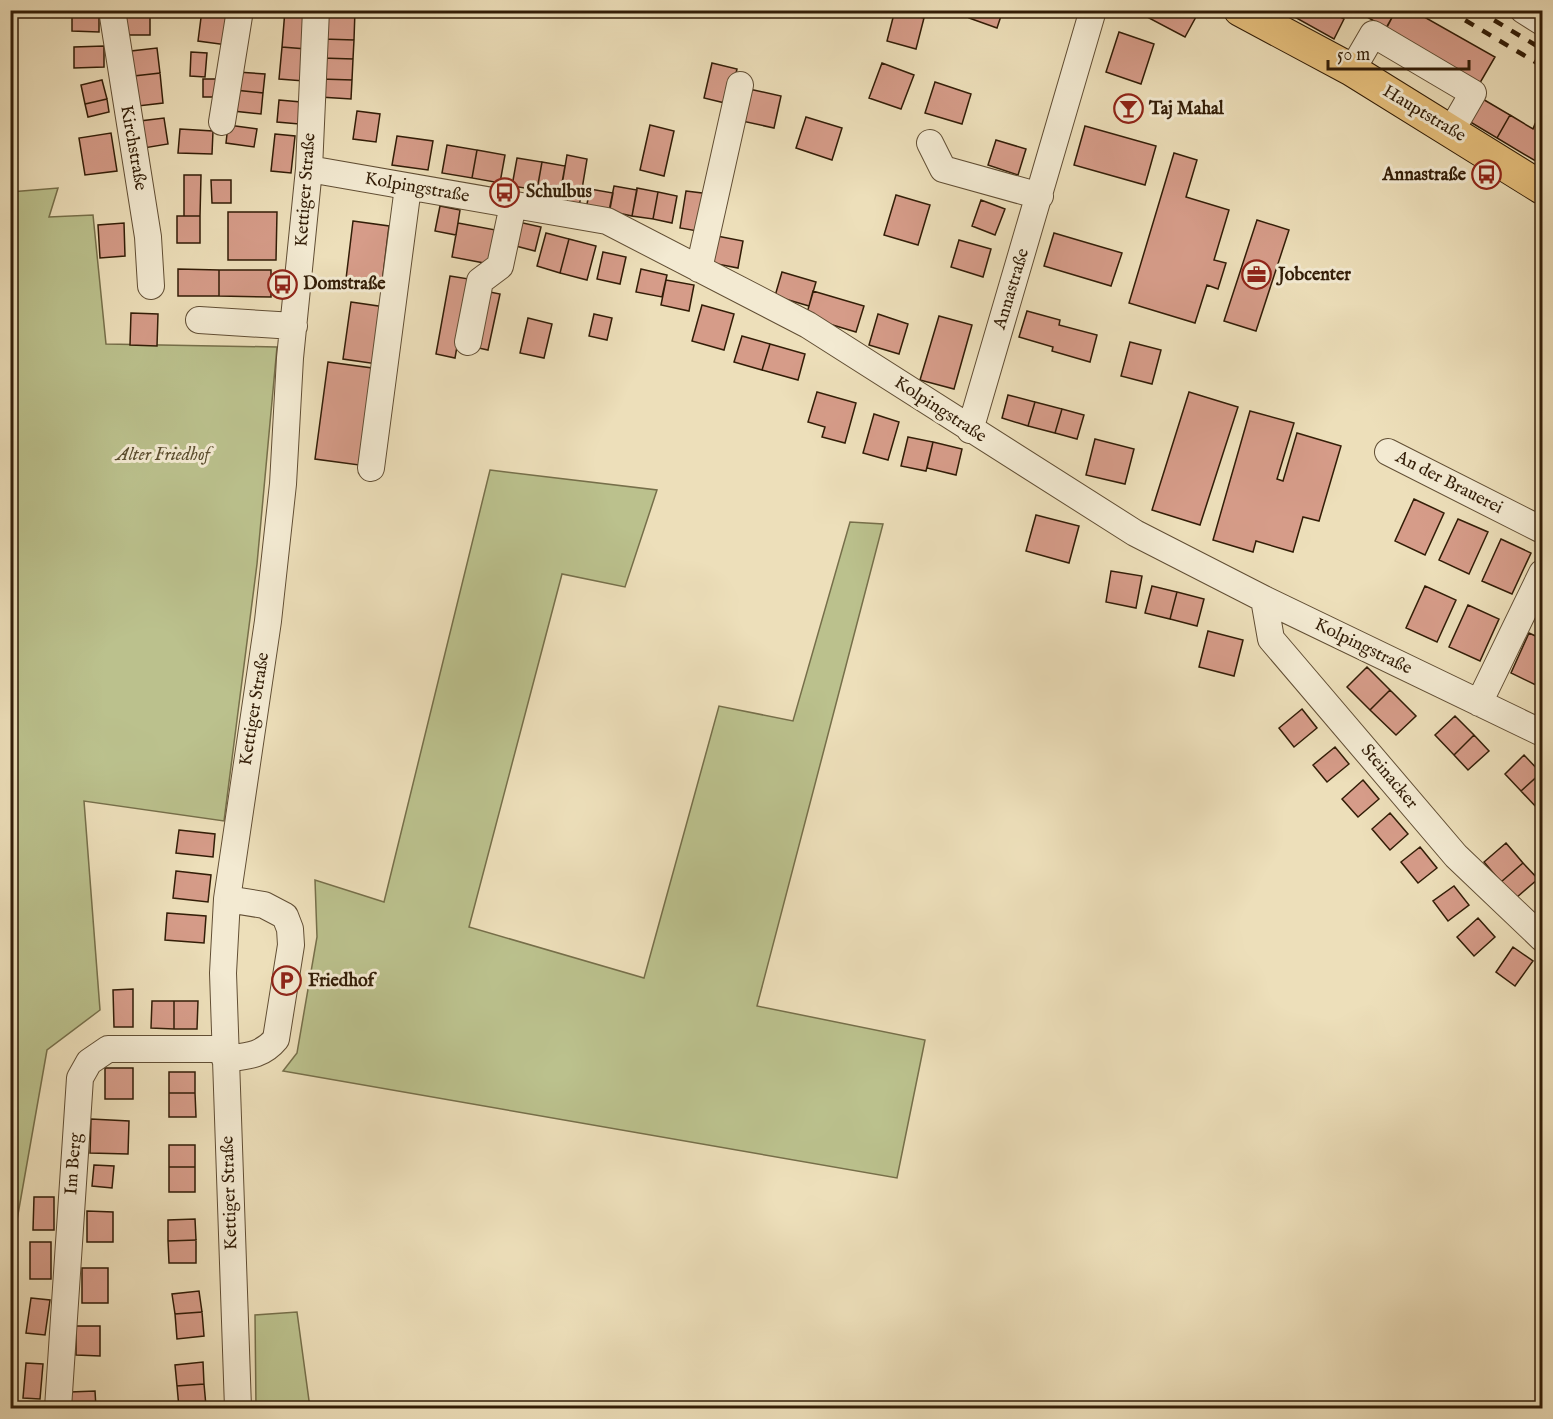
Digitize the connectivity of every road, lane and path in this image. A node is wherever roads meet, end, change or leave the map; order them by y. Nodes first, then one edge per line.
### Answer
1 (112, 10) edge
2 (240, 10) edge
3 (316, 10) edge
4 (1093, 10) edge
5 (1239, 10) edge
6 (1523, 10) edge
7 (1542, 22) edge
8 (1352, 70) junction
9 (740, 85) dead end
10 (222, 122) dead end
11 (1451, 131) junction
12 (930, 143) dead end
13 (309, 169) junction
14 (408, 187) junction
15 (1542, 188) edge
16 (1040, 196) junction
17 (513, 205) junction
18 (699, 269) junction
19 (151, 286) dead end
20 (199, 320) dead end
21 (294, 326) junction
22 (468, 342) dead end
23 (970, 430) junction
24 (1388, 452) dead end
25 (371, 468) dead end
26 (1542, 530) edge
27 (1542, 573) edge
28 (1264, 599) junction
29 (1479, 703) junction
30 (1542, 733) edge
31 (227, 899) junction
32 (1542, 938) edge
33 (225, 1054) junction
34 (58, 1408) edge
35 (238, 1408) edge

1 - 19 street, Kirchstraße
2 - 10 street
3 - 13 street, Kettiger Straße
4 - 16 street, Annastraße
5 - 8 main road, Hauptstraße
6 - 7 street
8 - 11 main road, Hauptstraße
8 - 11 street
9 - 18 street
11 - 15 main road, Hauptstraße
12 - 16 street
13 - 14 street, Kolpingstraße
13 - 21 street, Kettiger Straße
14 - 17 street, Kolpingstraße
14 - 25 street
16 - 23 street, Annastraße
17 - 18 street, Kolpingstraße
17 - 22 street
18 - 23 street, Kolpingstraße
20 - 21 street
21 - 31 street, Kettiger Straße
23 - 28 street, Kolpingstraße
24 - 26 street, An der Brauerei
27 - 29 street
28 - 29 street, Kolpingstraße
28 - 32 street, Steinacker
29 - 30 street, Kolpingstraße
31 - 33 street, Kettiger Straße
31 - 33 street, Im Berg
33 - 34 street, Im Berg
33 - 35 street, Kettiger Straße

